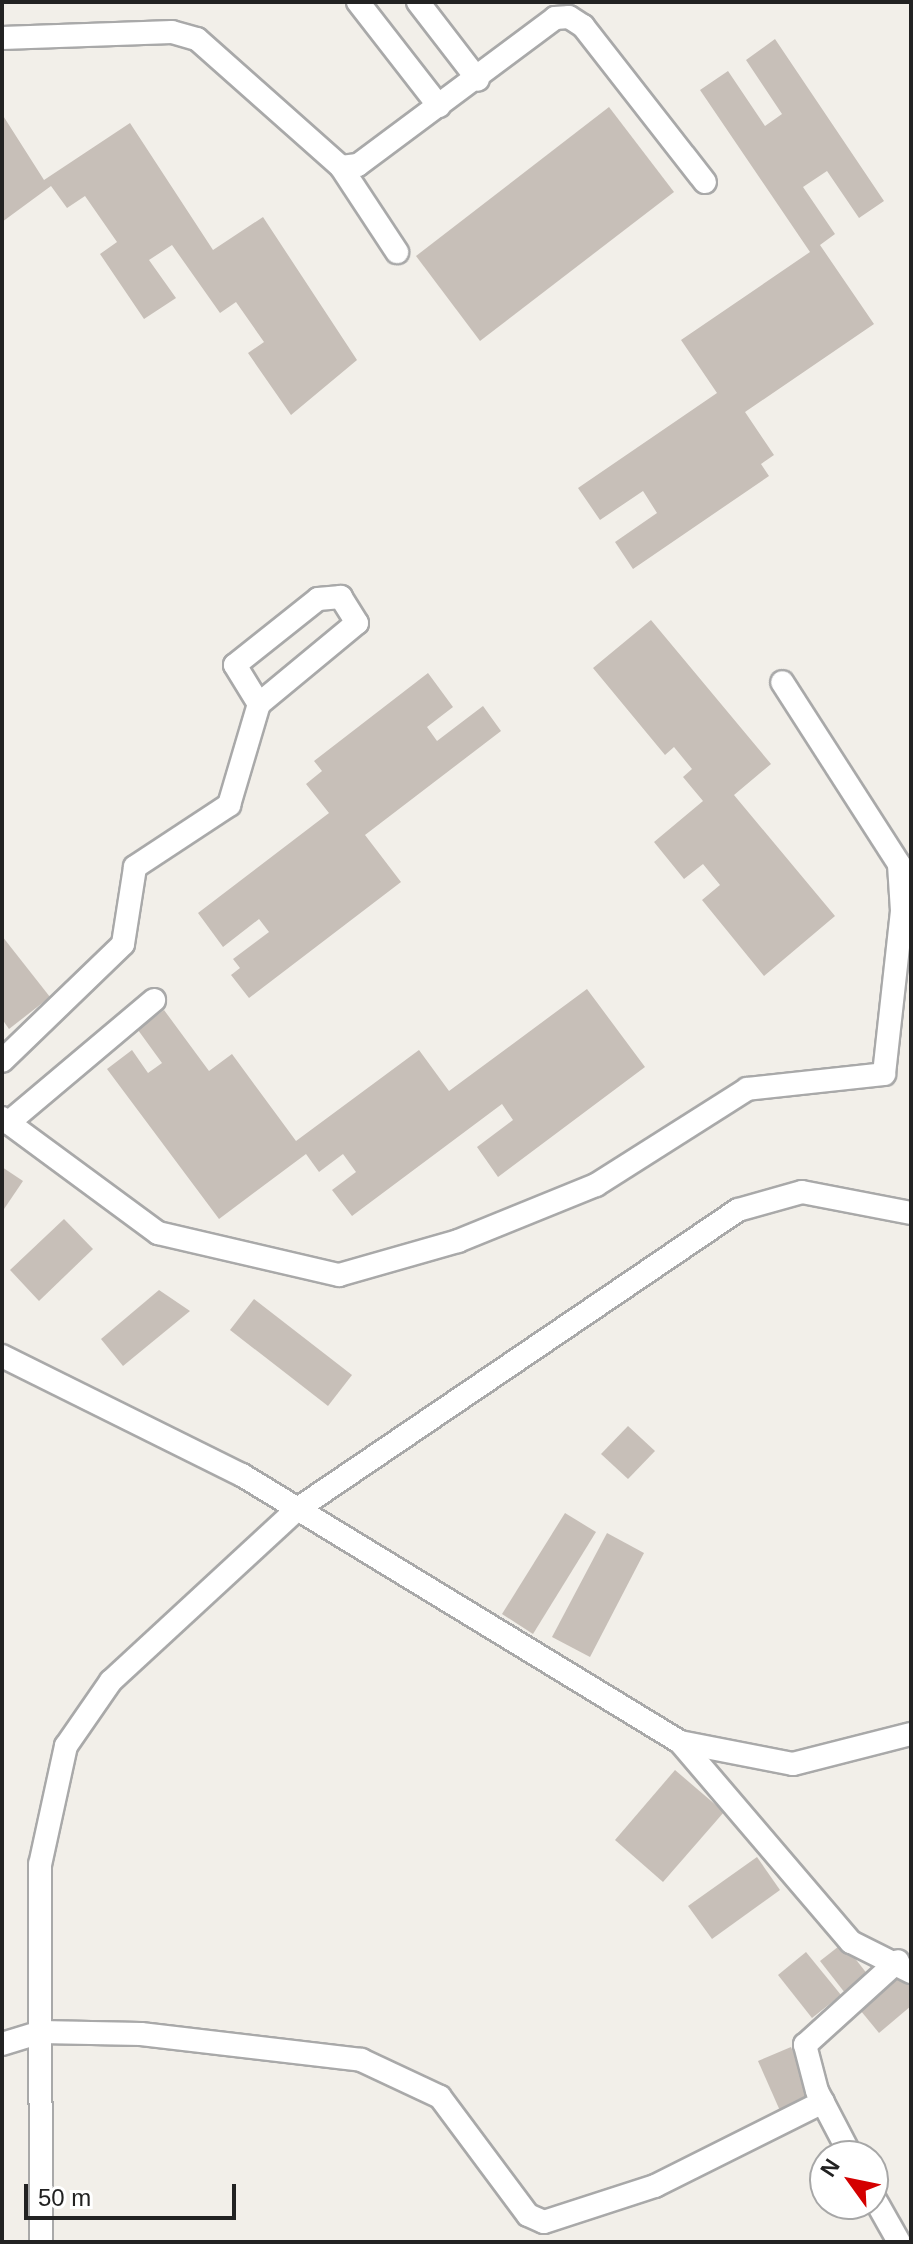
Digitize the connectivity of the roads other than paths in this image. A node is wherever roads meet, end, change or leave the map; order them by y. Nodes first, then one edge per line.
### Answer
1 (358, 2) edge
2 (418, 2) edge
3 (2, 38) edge
4 (478, 80) junction
5 (439, 106) junction
6 (341, 167) junction
7 (705, 182) dead end
8 (397, 252) dead end
9 (782, 682) dead end
10 (259, 704) junction
11 (154, 1000) dead end
12 (2, 1061) edge
13 (5, 1120) edge
14 (911, 1213) edge
15 (2, 1356) edge
16 (296, 1510) junction
17 (911, 1734) edge
18 (680, 1742) junction
19 (904, 1967) edge
20 (41, 2032) junction
21 (2, 2044) edge
22 (823, 2102) junction
23 (843, 2140) edge
24 (887, 2220) edge
25 (41, 2242) edge
26 (899, 2242) edge

1 - 5 street
2 - 4 street
3 - 6 street
4 - 5 street
4 - 7 street
5 - 6 street
6 - 8 street
9 - 13 street
10 - 10 street
10 - 12 street
11 - 13 street
14 - 16 street
15 - 16 street
16 - 18 street
16 - 20 street
17 - 18 street
18 - 19 street
19 - 22 street
20 - 21 street
20 - 22 street
20 - 25 street
22 - 23 street
24 - 26 street

